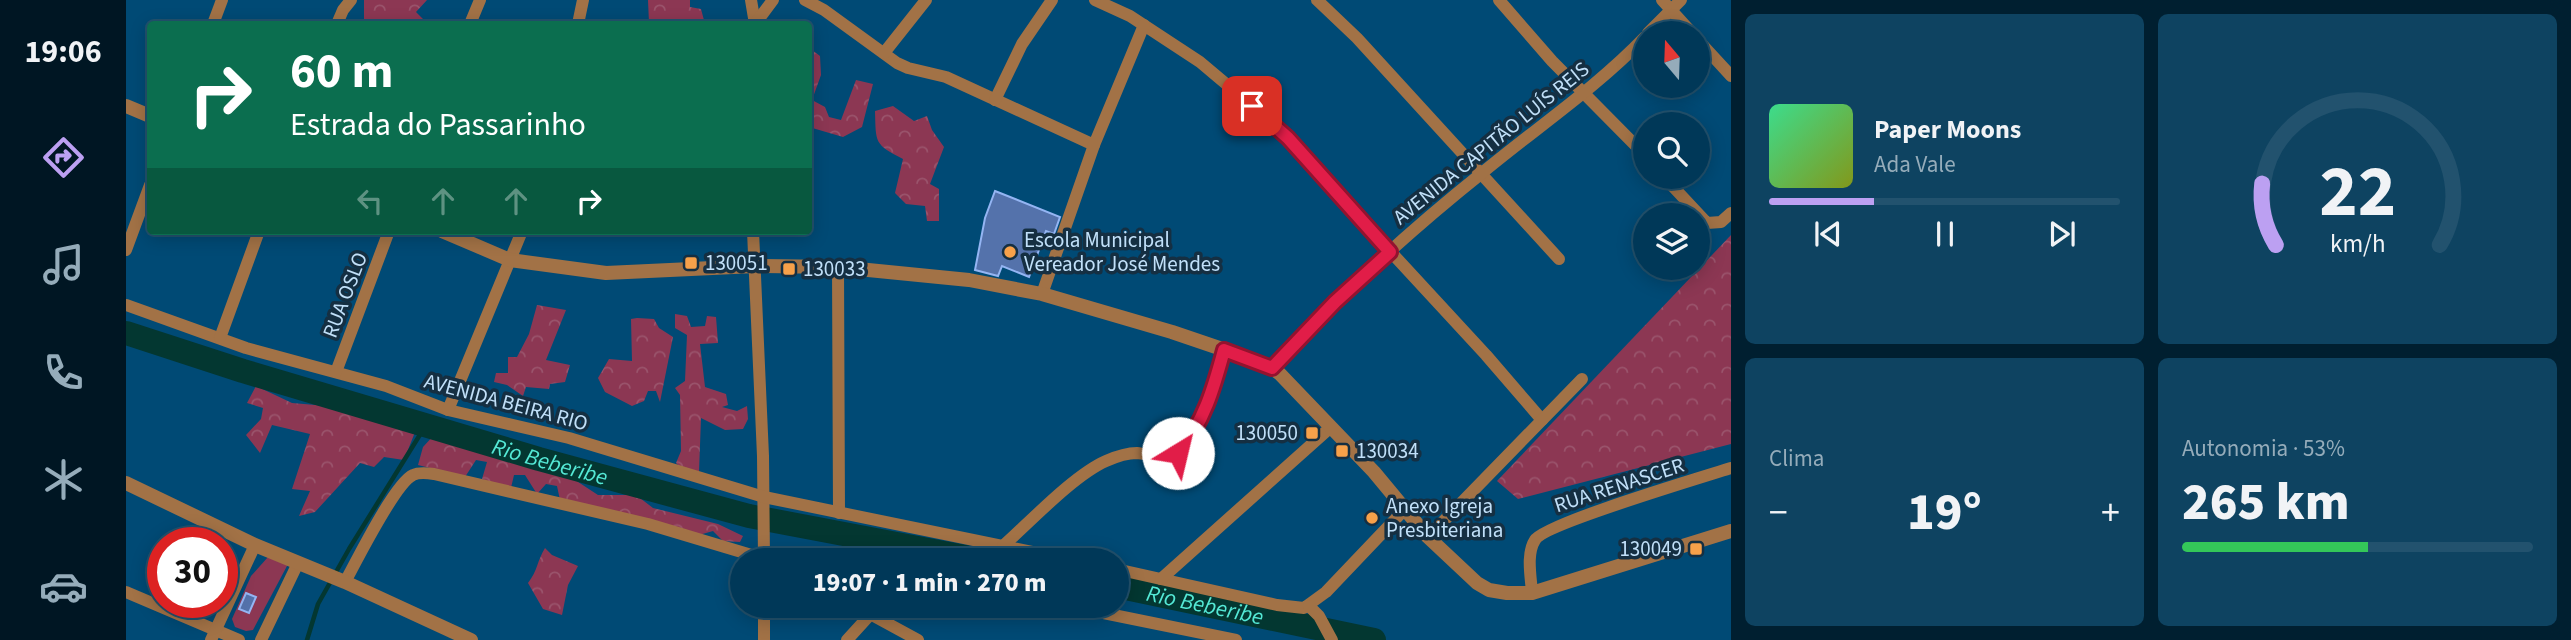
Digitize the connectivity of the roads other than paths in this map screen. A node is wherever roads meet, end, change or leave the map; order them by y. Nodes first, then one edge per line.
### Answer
1 (222, 0) edge
2 (351, 0) edge
3 (480, 0) edge
4 (583, 0) edge
5 (751, 0) edge
6 (773, 0) edge
7 (805, 0) edge
8 (926, 0) edge
9 (1052, 0) edge
10 (1095, 0) edge
11 (1317, 0) edge
12 (1499, 0) edge
13 (1681, 0) edge
14 (1666, 5) edge
15 (214, 21) edge
16 (338, 21) edge
17 (471, 21) edge
18 (579, 21) edge
19 (754, 21) edge
20 (757, 21) edge
21 (1656, 21) edge
22 (1681, 21) edge
23 (1144, 24) junction
24 (1633, 49) edge
25 (884, 53) junction
26 (1710, 53) edge
27 (1731, 76) edge
28 (1583, 92) junction
29 (995, 100) junction
30 (126, 106) edge
31 (147, 115) edge
32 (1633, 143) edge
33 (1094, 145) junction
34 (1480, 174) junction
35 (1675, 189) edge
36 (147, 193) edge
37 (1687, 203) edge
38 (1731, 213) edge
39 (1710, 223) edge
40 (258, 235) edge
41 (387, 235) edge
42 (451, 235) edge
43 (520, 235) edge
44 (753, 235) edge
45 (126, 250) edge
46 (1390, 252) junction
47 (1559, 259) dead end
48 (510, 260) junction
49 (755, 266) junction
50 (838, 267) junction
51 (1042, 294) junction
52 (126, 305) edge
53 (220, 338) junction
54 (1224, 350) junction
55 (1272, 368) junction
56 (336, 372) junction
57 (1583, 379) dead end
58 (448, 410) junction
59 (1542, 420) junction
60 (1331, 427) junction
61 (1731, 468) edge
62 (126, 483) edge
63 (764, 502) junction
64 (1405, 510) junction
65 (839, 513) junction
66 (1731, 531) edge
67 (1428, 537) junction
68 (255, 545) junction
69 (1003, 546) junction
70 (735, 548) edge
71 (765, 548) edge
72 (1013, 548) edge
73 (298, 563) junction
74 (1129, 572) edge
75 (338, 579) junction
76 (1161, 579) junction
77 (126, 592) edge
78 (1532, 593) junction
79 (1307, 607) junction
80 (764, 618) edge
81 (868, 618) edge
82 (886, 618) edge
83 (1115, 618) edge
84 (213, 635) edge
85 (444, 635) edge
86 (1181, 635) edge
87 (239, 640) edge
88 (261, 640) edge
89 (471, 640) edge
90 (764, 640) edge
91 (847, 640) edge
92 (918, 640) edge
93 (1236, 640) edge
94 (1332, 640) edge

1 - 15 street
2 - 16 street
3 - 17 street
4 - 18 street
5 - 19 street
6 - 20 street
7 - 25 street
8 - 25 street
9 - 29 street
10 - 23 street
11 - 34 street
12 - 28 street
13 - 14 street, AVENIDA CAPITÃO LUÍS REIS
14 - 21 street, AVENIDA CAPITÃO LUÍS REIS
14 - 22 street
23 - 33 street
23 - 46 street
24 - 28 street, AVENIDA CAPITÃO LUÍS REIS
25 - 29 street
26 - 27 street
28 - 32 street
28 - 34 street, AVENIDA CAPITÃO LUÍS REIS
29 - 33 street
30 - 31 street
33 - 51 street
34 - 46 street, AVENIDA CAPITÃO LUÍS REIS
34 - 47 street
35 - 37 street
36 - 45 street
38 - 39 street
40 - 53 street
41 - 56 street, RUA OSLO
42 - 48 street
43 - 48 street
44 - 49 street
46 - 55 street, AVENIDA CAPITÃO LUÍS REIS
46 - 59 street
48 - 49 street
48 - 58 street
49 - 50 street
49 - 63 street
50 - 51 street
50 - 65 street
51 - 54 street
52 - 53 street, AVENIDA BEIRA RIO
53 - 56 street, AVENIDA BEIRA RIO
54 - 55 street
54 - 69 street
55 - 60 street
56 - 58 street, AVENIDA BEIRA RIO
57 - 59 street
58 - 63 street, AVENIDA BEIRA RIO
59 - 67 street
60 - 64 street
60 - 76 street
61 - 78 street, RUA RENASCER
62 - 68 street
63 - 65 street, AVENIDA BEIRA RIO
63 - 71 street
64 - 67 street
64 - 79 street
65 - 69 street, AVENIDA BEIRA RIO
66 - 78 street
67 - 78 street
68 - 73 street
68 - 84 street
69 - 72 street, AVENIDA BEIRA RIO
70 - 75 street
73 - 75 street
73 - 88 street
74 - 76 street
75 - 85 street
76 - 79 street
77 - 84 street
79 - 94 street
80 - 90 street
81 - 91 street
82 - 92 street
83 - 86 street
84 - 87 street
85 - 89 street
86 - 93 street

